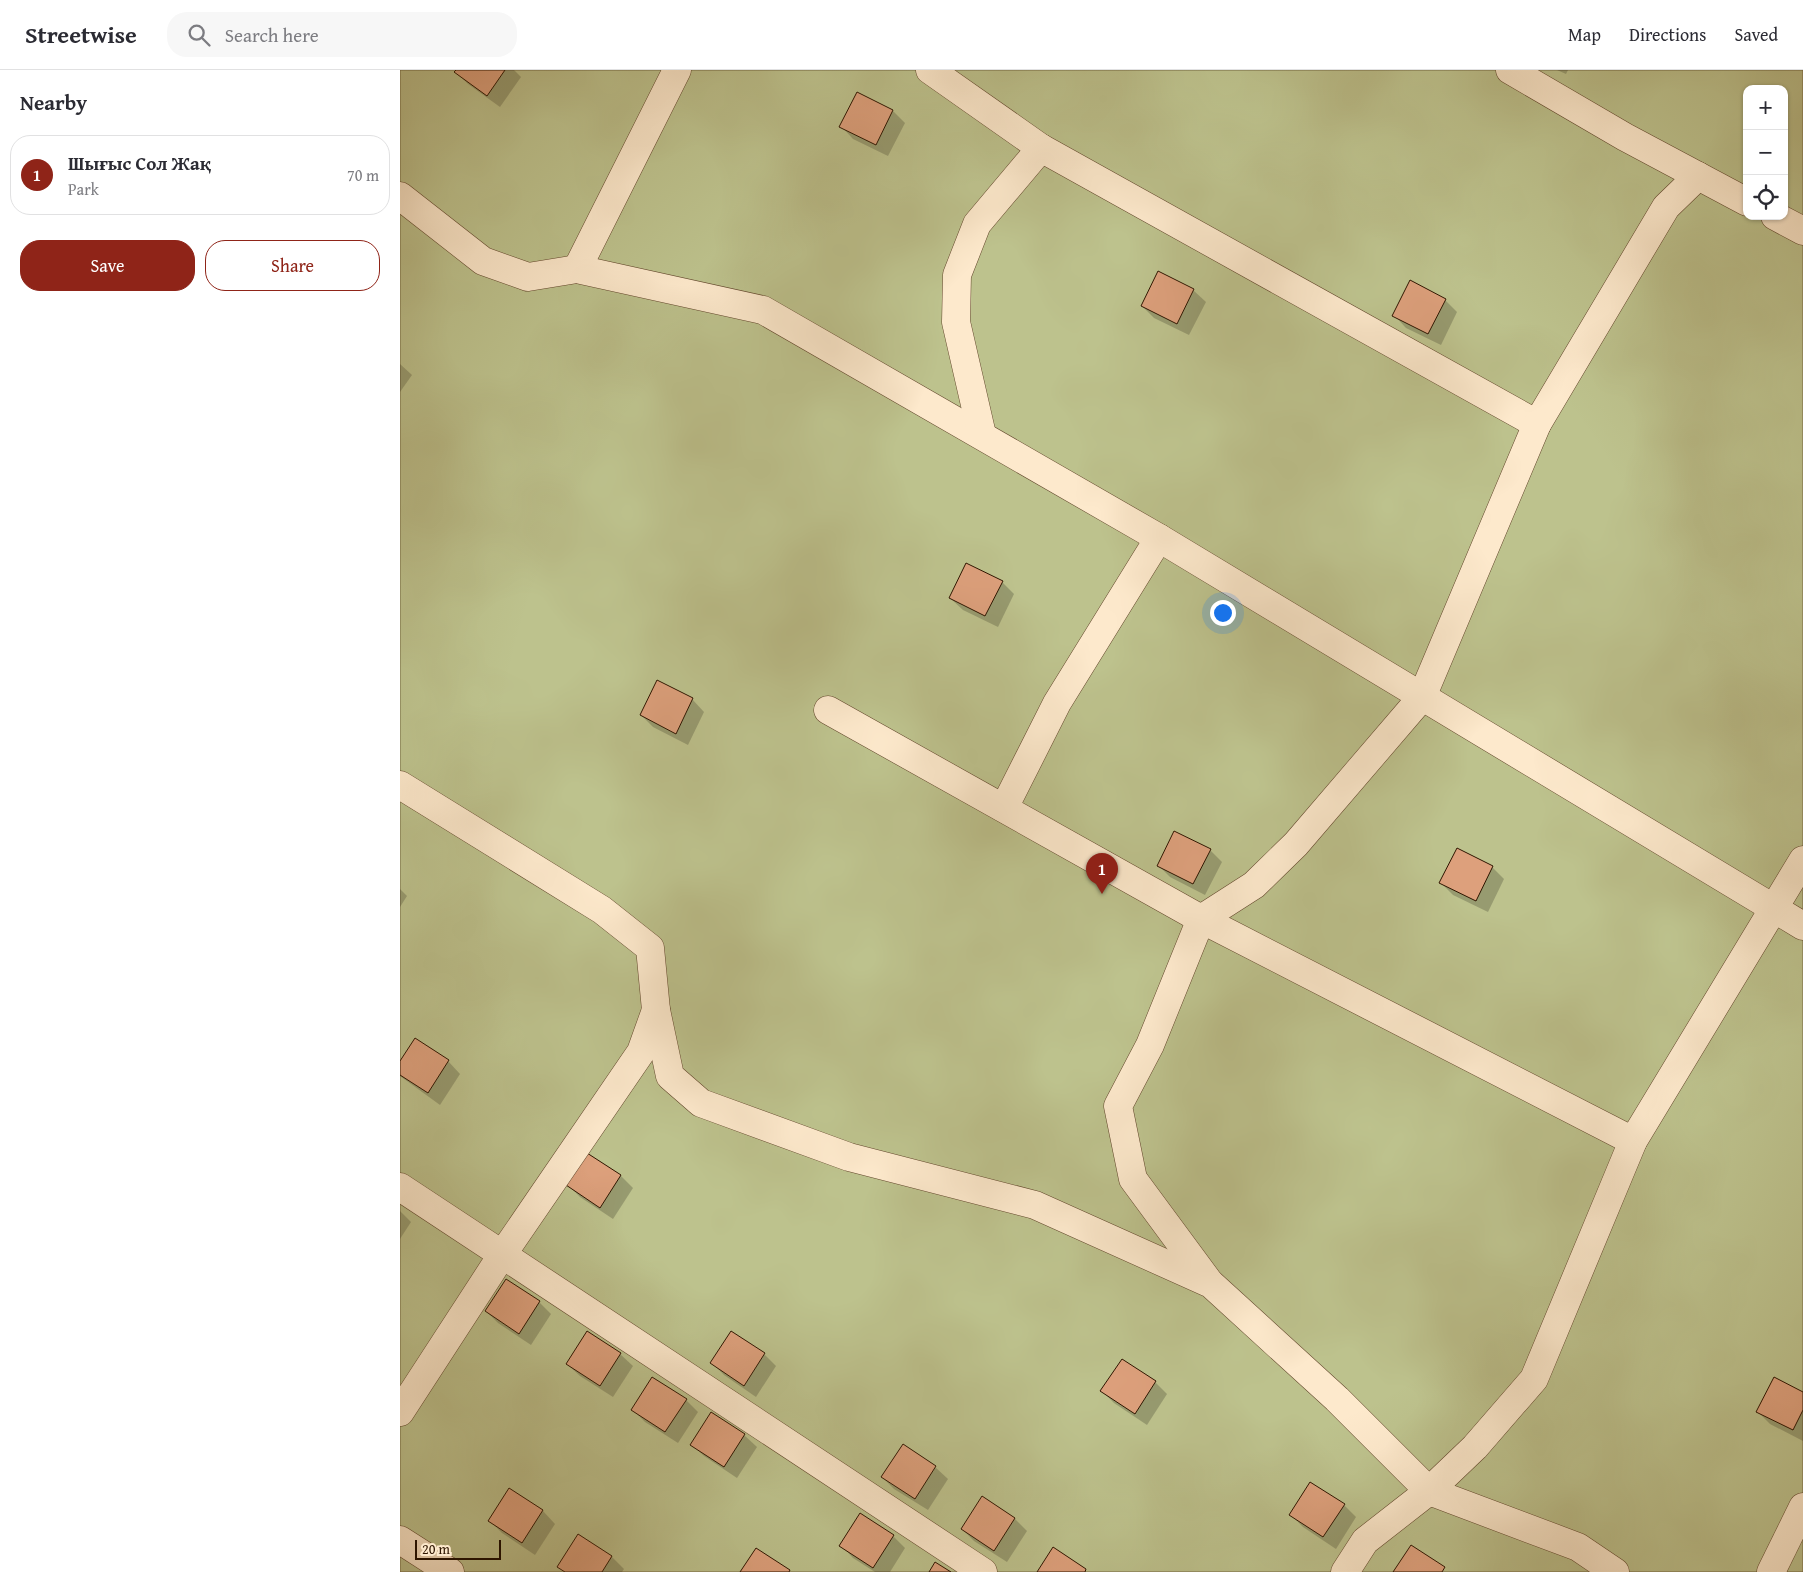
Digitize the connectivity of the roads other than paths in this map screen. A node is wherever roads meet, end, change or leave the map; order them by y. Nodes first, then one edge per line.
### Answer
1 (677, 70) edge
2 (930, 70) edge
3 (1510, 70) edge
4 (1041, 148) junction
5 (1698, 176) junction
6 (400, 196) edge
7 (1743, 200) edge
8 (1782, 220) edge
9 (1803, 231) edge
10 (577, 269) junction
11 (1537, 424) junction
12 (982, 435) junction
13 (1159, 538) junction
14 (1422, 697) junction
15 (828, 710) dead end
16 (400, 785) edge
17 (1004, 808) junction
18 (1803, 860) edge
19 (1773, 908) junction
20 (1201, 919) junction
21 (1803, 926) edge
22 (656, 1010) junction
23 (1633, 1141) junction
24 (400, 1187) edge
25 (502, 1255) junction
26 (1211, 1284) junction
27 (400, 1412) edge
28 (1429, 1491) junction
29 (1803, 1507) edge
30 (400, 1540) edge
31 (450, 1572) edge
32 (983, 1572) edge
33 (1345, 1572) edge
34 (1614, 1572) edge
35 (1771, 1572) edge

1 - 10 street
2 - 4 street
3 - 5 street
4 - 11 street
4 - 12 street
5 - 7 street
5 - 11 street
6 - 10 street
8 - 9 street
10 - 12 street
11 - 14 street
12 - 13 street
13 - 14 street
13 - 17 street
14 - 19 street
14 - 20 street
15 - 17 street
16 - 22 street
17 - 20 street
18 - 19 street
19 - 21 street
19 - 23 street
20 - 23 street
20 - 26 street
22 - 25 street
22 - 26 street
23 - 28 street
24 - 25 street
25 - 27 street
25 - 32 street
26 - 28 street
28 - 33 street
28 - 34 street
29 - 35 street
30 - 31 street

